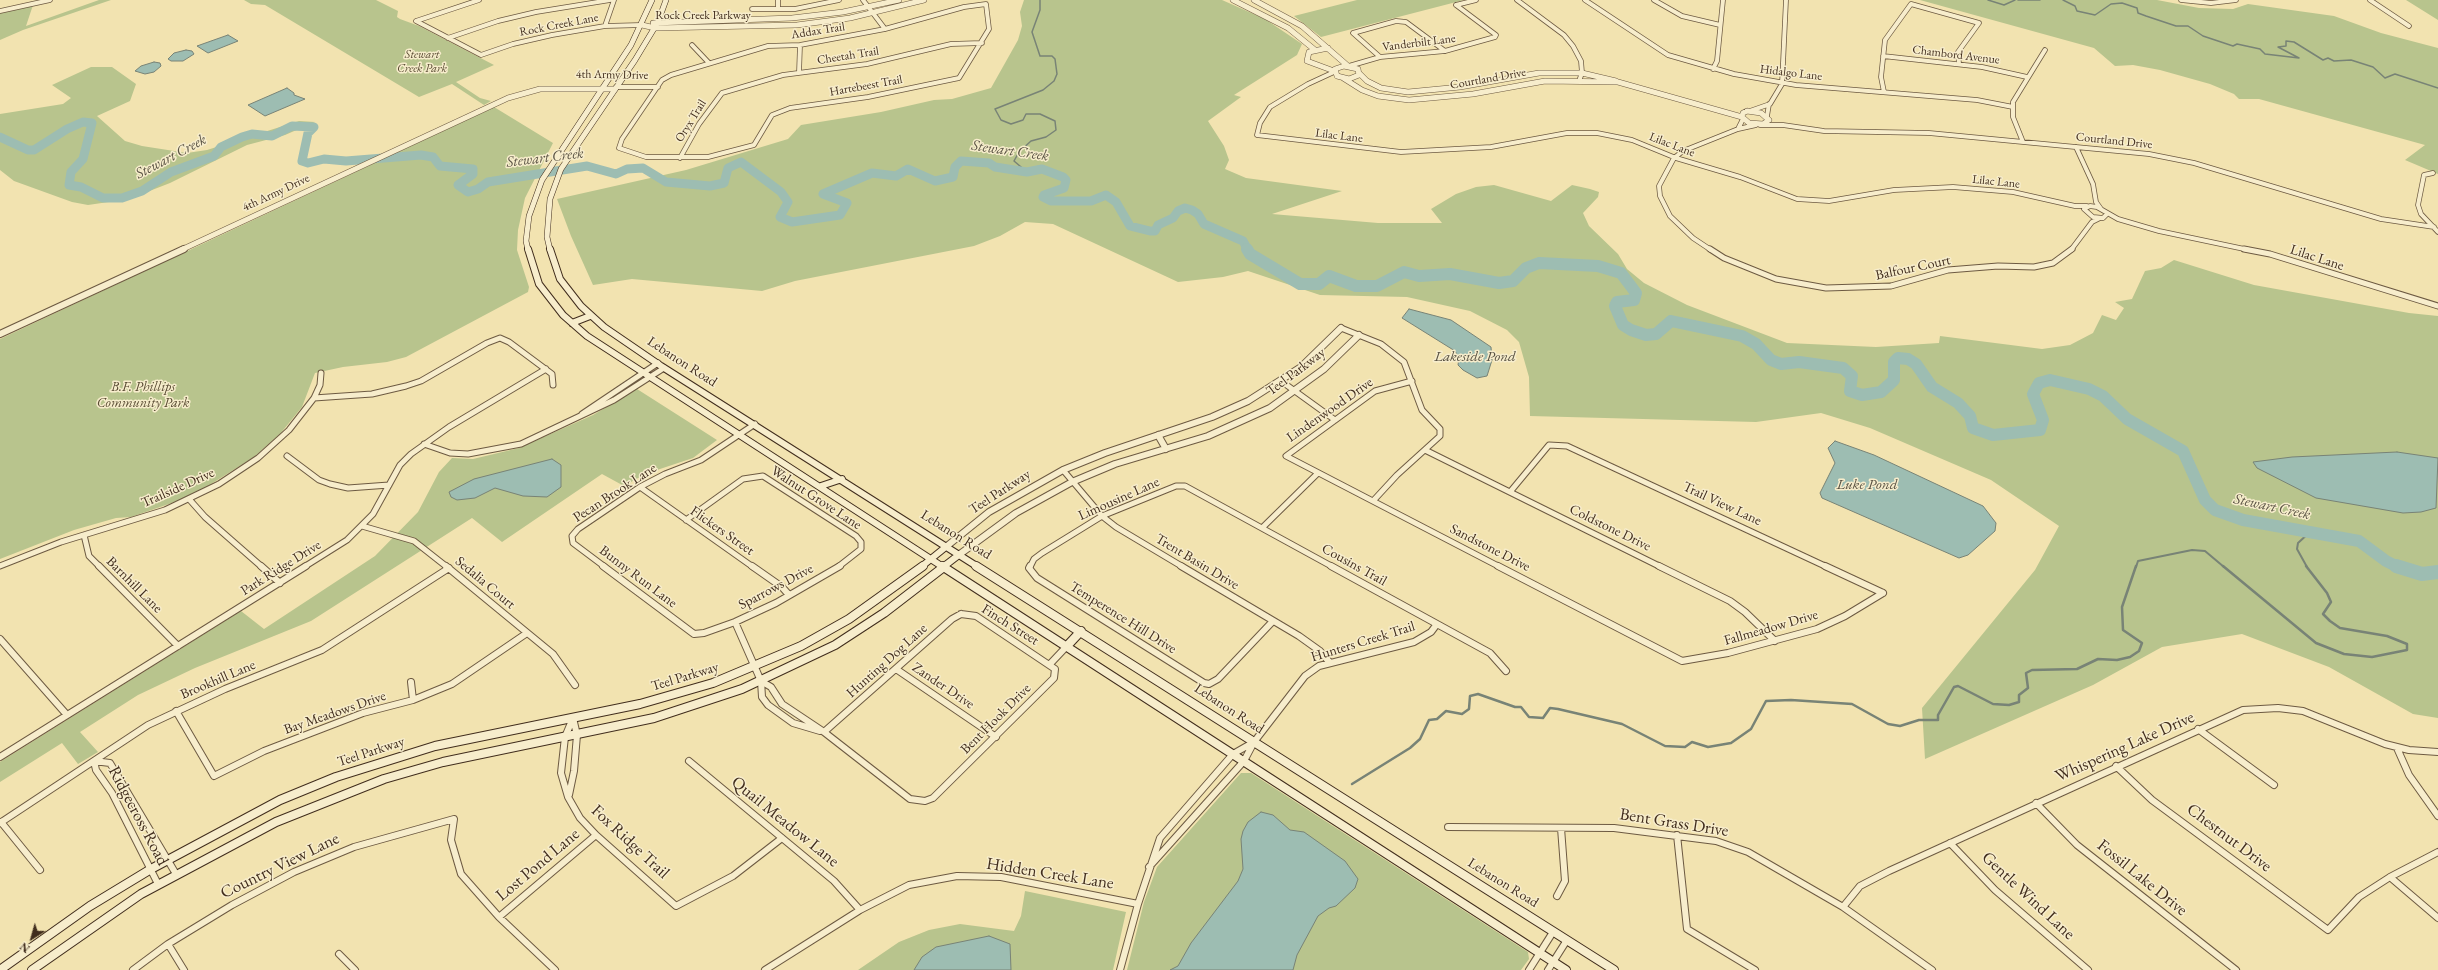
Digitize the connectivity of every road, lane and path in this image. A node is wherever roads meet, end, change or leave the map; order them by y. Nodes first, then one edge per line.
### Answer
1 (50, 0) edge
2 (479, 0) edge
3 (610, 0) edge
4 (614, 0) edge
5 (652, 0) edge
6 (666, 0) edge
7 (778, 0) edge
8 (839, 0) edge
9 (863, 0) edge
10 (899, 0) edge
11 (924, 0) edge
12 (1233, 0) edge
13 (1254, 0) edge
14 (1476, 0) edge
15 (1517, 0) edge
16 (1585, 0) edge
17 (1654, 0) edge
18 (1723, 0) edge
19 (1786, 0) edge
20 (2181, 0) edge
21 (2236, 0) edge
22 (2370, 0) edge
23 (869, 7) junction
24 (752, 9) dead end
25 (778, 9) junction
26 (0, 10) edge
27 (873, 13) junction
28 (762, 19) junction
29 (658, 22) junction
30 (642, 25) junction
31 (1720, 25) junction
32 (605, 26) junction
33 (760, 26) junction
34 (2409, 26) dead end
35 (655, 28) junction
36 (885, 29) junction
37 (1315, 36) junction
38 (448, 38) junction
39 (1303, 38) junction
40 (982, 43) junction
41 (692, 45) dead end
42 (800, 45) junction
43 (1328, 48) junction
44 (1315, 50) junction
45 (2045, 50) dead end
46 (1445, 51) junction
47 (1883, 56) junction
48 (1380, 57) junction
49 (1369, 60) junction
50 (709, 63) junction
51 (1959, 64) junction
52 (1349, 66) junction
53 (1713, 68) junction
54 (1334, 72) junction
55 (1360, 72) junction
56 (799, 73) junction
57 (1582, 73) junction
58 (1341, 77) junction
59 (2027, 77) junction
60 (1320, 79) junction
61 (1579, 81) junction
62 (1618, 82) junction
63 (1782, 84) junction
64 (601, 88) junction
65 (616, 88) junction
66 (657, 88) junction
67 (1884, 92) junction
68 (719, 95) joint
69 (1769, 104) junction
70 (2013, 107) junction
71 (1745, 115) junction
72 (1768, 117) junction
73 (1758, 125) junction
74 (1783, 125) junction
75 (1738, 129) junction
76 (2022, 142) junction
77 (2076, 147) junction
78 (680, 158) junction
79 (1674, 158) junction
80 (2433, 173) dead end
81 (2095, 204) junction
82 (2085, 208) junction
83 (2090, 216) junction
84 (2104, 216) junction
85 (2092, 222) junction
86 (2434, 227) junction
87 (2438, 232) edge
88 (2438, 306) edge
89 (590, 316) junction
90 (572, 323) junction
91 (1340, 328) joint
92 (1, 332) edge
93 (1358, 335) junction
94 (658, 363) junction
95 (664, 368) junction
96 (546, 369) junction
97 (321, 373) dead end
98 (643, 373) junction
99 (650, 377) junction
100 (1281, 381) junction
101 (1412, 381) junction
102 (553, 385) dead end
103 (1295, 391) junction
104 (314, 398) junction
105 (579, 417) junction
106 (1335, 420) junction
107 (755, 424) junction
108 (740, 435) junction
109 (1158, 435) junction
110 (424, 444) junction
111 (1166, 449) junction
112 (1425, 450) junction
113 (287, 456) dead end
114 (1286, 456) joint
115 (1064, 470) junction
116 (1318, 473) junction
117 (834, 474) junction
118 (842, 479) junction
119 (1072, 482) junction
120 (389, 485) junction
121 (821, 486) junction
122 (1185, 486) joint
123 (640, 487) junction
124 (1510, 492) junction
125 (189, 499) junction
126 (1373, 501) junction
127 (1102, 516) junction
128 (686, 520) junction
129 (362, 526) junction
130 (1263, 528) junction
131 (84, 534) junction
132 (572, 536) joint
133 (947, 546) junction
134 (862, 547) joint
135 (960, 554) junction
136 (930, 559) junction
137 (0, 566) edge
138 (943, 567) junction
139 (449, 568) junction
140 (1029, 568) joint
141 (280, 583) junction
142 (1883, 593) joint
143 (790, 596) junction
144 (968, 614) joint
145 (1274, 621) junction
146 (735, 622) junction
147 (1437, 624) junction
148 (1081, 631) junction
149 (527, 633) junction
150 (694, 634) joint
151 (0, 638) edge
152 (1775, 642) junction
153 (178, 646) junction
154 (1067, 646) junction
155 (1682, 661) joint
156 (1330, 663) junction
157 (1050, 664) junction
158 (755, 667) junction
159 (896, 668) junction
160 (1506, 671) dead end
161 (761, 681) junction
162 (411, 682) dead end
163 (575, 685) dead end
164 (413, 700) junction
165 (176, 711) junction
166 (67, 715) junction
167 (573, 718) junction
168 (2198, 730) junction
169 (824, 732) junction
170 (577, 735) junction
171 (565, 737) junction
172 (996, 737) junction
173 (1254, 742) junction
174 (2397, 748) junction
175 (2438, 752) edge
176 (1233, 754) junction
177 (0, 757) edge
178 (94, 761) junction
179 (689, 761) dead end
180 (1244, 761) junction
181 (2116, 766) junction
182 (2274, 785) dead end
183 (568, 797) junction
184 (2036, 803) junction
185 (2438, 816) edge
186 (1, 822) edge
187 (1448, 826) dead end
188 (1560, 828) junction
189 (596, 835) junction
190 (1677, 835) junction
191 (782, 838) junction
192 (1950, 843) junction
193 (2438, 852) edge
194 (167, 859) junction
195 (1149, 867) junction
196 (151, 869) junction
197 (40, 870) dead end
198 (176, 874) junction
199 (2390, 877) junction
200 (158, 884) junction
201 (1556, 896) dead end
202 (1138, 904) junction
203 (1843, 907) junction
204 (860, 910) junction
205 (499, 917) junction
206 (2438, 918) edge
207 (1553, 932) junction
208 (1566, 940) junction
209 (168, 944) junction
210 (1540, 953) junction
211 (339, 954) dead end
212 (1551, 966) edge
213 (0, 970) edge
214 (32, 970) edge
215 (133, 970) edge
216 (184, 970) edge
217 (355, 970) edge
218 (555, 970) edge
219 (764, 970) edge
220 (1120, 970) edge
221 (1529, 970) edge
222 (1566, 970) edge
223 (1614, 970) edge
224 (1754, 970) edge
225 (1932, 970) edge
226 (2088, 970) edge
227 (2236, 970) edge

1 - 26 street
2 - 38 street
3 - 38 street
4 - 32 street
5 - 30 main road
6 - 29 main road, Lebanon Road
7 - 25 street
8 - 25 street
9 - 23 street
10 - 23 main road, Rock Creek Parkway
11 - 27 main road, Rock Creek Parkway
12 - 39 main road
13 - 37 main road
14 - 46 street, Vanderbilt Lane
15 - 57 street
16 - 53 street, Hidalgo Lane
17 - 31 street
18 - 31 street
19 - 63 street
20 - 21 street
22 - 34 street
23 - 27 street
23 - 28 main road, Rock Creek Parkway
24 - 25 street
27 - 33 main road, Rock Creek Parkway
27 - 36 street
28 - 29 main road, Rock Creek Parkway
28 - 33 main road
29 - 30 main road, Rock Creek Parkway
29 - 35 main road, Lebanon Road
30 - 32 street, Rock Creek Lane
30 - 35 main road, Rock Creek Parkway
30 - 64 main road
31 - 53 street
32 - 38 street, Rock Creek Lane
33 - 35 main road, Rock Creek Parkway
35 - 65 main road, Lebanon Road
36 - 40 street, Addax Trail
36 - 42 street, Addax Trail
37 - 39 main road
37 - 43 main road
39 - 44 main road
40 - 56 street, Cheetah Trail
40 - 78 street, Hartebeest Trail
41 - 50 street
42 - 50 street, Addax Trail
42 - 56 street
43 - 44 main road
43 - 52 main road
44 - 54 main road
45 - 59 street
46 - 48 street, Vanderbilt Lane
46 - 48 street
47 - 51 street, Chambord Avenue
47 - 51 street
47 - 67 street
48 - 49 street, Vanderbilt Lane
49 - 52 street, Vanderbilt Lane
49 - 55 street, Vanderbilt Lane
50 - 66 street, Addax Trail
51 - 59 street, Chambord Avenue
52 - 54 main road
52 - 55 main road, Courtland Drive
53 - 63 street, Hidalgo Lane
54 - 58 main road, Courtland Drive
54 - 60 street
55 - 57 main road, Courtland Drive
55 - 58 main road
56 - 68 street, Cheetah Trail
57 - 61 street
57 - 62 main road, Courtland Drive
58 - 60 street
58 - 61 main road, Courtland Drive
59 - 70 street
60 - 79 street, Lilac Lane
61 - 62 main road, Courtland Drive
62 - 71 main road, Courtland Drive
63 - 67 street, Hidalgo Lane
63 - 69 street
64 - 65 main road, 4th Army Drive
64 - 90 main road
64 - 92 main road, 4th Army Drive
65 - 66 street, 4th Army Drive
65 - 89 main road, Lebanon Road
66 - 78 street, Addax Trail
67 - 70 street, Hidalgo Lane
68 - 78 street, Oryx Trail
69 - 71 street
69 - 72 street
70 - 76 street
71 - 72 main road
71 - 73 main road
71 - 75 street
72 - 73 main road
72 - 74 street, Courtland Drive
73 - 74 street, Courtland Drive
73 - 75 street, Courtland Drive
74 - 76 street, Courtland Drive
75 - 79 street, Courtland Drive
76 - 77 street, Courtland Drive
77 - 81 street
77 - 86 street, Courtland Drive
79 - 82 street, Lilac Lane
79 - 85 street, Balfour Court
80 - 86 street
81 - 82 street
81 - 84 street
82 - 83 street
83 - 84 street, Lilac Lane
83 - 85 street
84 - 85 street, Balfour Court
84 - 88 street, Lilac Lane
86 - 87 street
89 - 90 main road
89 - 94 main road, Lebanon Road
90 - 98 main road
91 - 93 street
91 - 100 main road, Teel Parkway
93 - 101 street
93 - 103 main road, Teel Parkway
94 - 95 main road, Lebanon Road
94 - 98 street
95 - 99 street
95 - 107 main road, Lebanon Road
96 - 102 street
96 - 104 street
96 - 110 street, Park Ridge Drive
97 - 104 street, Trailside Drive
98 - 99 main road
98 - 105 street
99 - 105 street
99 - 108 main road
100 - 103 street
100 - 109 main road, Teel Parkway
101 - 106 street, Lindenwood Drive
101 - 112 street
103 - 106 street
103 - 111 main road, Teel Parkway
104 - 125 street, Trailside Drive
105 - 110 street
106 - 114 street, Lindenwood Drive
107 - 108 street, Pecan Brook Lane
107 - 117 main road, Lebanon Road
108 - 121 main road
108 - 123 street, Pecan Brook Lane
109 - 111 main road
109 - 115 main road, Teel Parkway
110 - 120 street, Park Ridge Drive
111 - 119 main road, Teel Parkway
112 - 124 street, Coldstone Drive
112 - 126 street
113 - 120 street
114 - 116 street, Sandstone Drive
115 - 119 street, Trent Basin Drive
115 - 133 main road, Teel Parkway
116 - 126 street, Sandstone Drive
116 - 130 street
117 - 118 main road, Lebanon Road
117 - 121 main road
118 - 121 main road
118 - 133 main road, Lebanon Road
119 - 127 street, Trent Basin Drive
119 - 135 main road, Teel Parkway
120 - 129 street, Park Ridge Drive
121 - 136 main road
122 - 127 street, Limousine Lane
122 - 130 street, Cousins Trail
123 - 128 street, Flickers Street
123 - 132 street, Pecan Brook Lane
124 - 142 street, Trail View Lane
124 - 152 street, Coldstone Drive
125 - 131 street, Trailside Drive
125 - 141 street
126 - 155 street, Sandstone Drive
127 - 140 street, Limousine Lane
127 - 145 street, Trent Basin Drive
128 - 134 street, Walnut Grove Lane
128 - 143 street, Flickers Street
129 - 139 street, Sedalia Court
129 - 141 street, Park Ridge Drive
130 - 147 street, Cousins Trail
131 - 137 street, Trailside Drive
131 - 153 street, Barnhill Lane
132 - 150 street, Bunny Run Lane
133 - 135 main road, Lebanon Road
133 - 136 main road, Teel Parkway
134 - 143 street, Sparrows Drive
135 - 138 main road, Teel Parkway
135 - 148 main road, Lebanon Road
136 - 138 main road
136 - 158 main road, Teel Parkway
138 - 154 main road
138 - 161 main road, Teel Parkway
139 - 149 street, Sedalia Court
139 - 165 street, Brookhill Lane
140 - 145 street, Temperence Hill Drive
141 - 153 street, Park Ridge Drive
142 - 152 street, Fallmeadow Drive
143 - 146 street, Sparrows Drive
144 - 157 street, Finch Street
144 - 159 street, Hunting Dog Lane
145 - 156 street, Trent Basin Drive
146 - 150 street, Sparrows Drive
146 - 158 street
147 - 156 street, Hunters Creek Trail
147 - 160 street, Cousins Trail
148 - 154 main road
148 - 173 main road, Lebanon Road
149 - 163 street, Sedalia Court
149 - 164 street, Bay Meadows Drive
151 - 166 street
152 - 155 street, Fallmeadow Drive
153 - 166 street, Park Ridge Drive
154 - 157 street
154 - 176 main road
156 - 173 street, Hunters Creek Trail
157 - 172 street, Bent Hook Drive
158 - 161 street
158 - 167 main road, Teel Parkway
159 - 169 street, Hunting Dog Lane
159 - 172 street, Zander Drive
161 - 169 street
161 - 169 street
161 - 170 main road, Teel Parkway
162 - 164 street
164 - 165 street, Bay Meadows Drive
165 - 178 street, Brookhill Lane
166 - 177 street, Park Ridge Drive
167 - 170 street
167 - 171 street, Fox Ridge Trail
167 - 194 main road, Teel Parkway
168 - 174 street, Whispering Lake Drive
168 - 181 street, Whispering Lake Drive
168 - 182 street
169 - 172 street, Bent Hook Drive
170 - 171 main road, Teel Parkway
170 - 183 street
171 - 183 street, Fox Ridge Trail
171 - 198 main road, Teel Parkway
173 - 176 street, Hunters Creek Trail
173 - 180 street, Hunters Creek Trail
173 - 207 main road, Lebanon Road
174 - 175 street, Whispering Lake Drive
174 - 185 street
176 - 180 main road
176 - 195 street, Hunters Creek Trail
178 - 186 street, Brookhill Lane
178 - 194 street, Ridgecross Road
178 - 196 street, Ridgecross Road
179 - 191 street, Quail Meadow Lane
180 - 195 street, Hunters Creek Trail
180 - 210 main road
181 - 184 street, Whispering Lake Drive
181 - 199 street, Chestnut Drive
183 - 189 street, Fox Ridge Trail
184 - 192 street, Whispering Lake Drive
184 - 227 street, Fossil Lake Drive
186 - 197 street
187 - 188 street, Bent Grass Drive
188 - 190 street, Bent Grass Drive
188 - 201 street
189 - 191 street, Fox Ridge Trail
189 - 205 street, Lost Pond Lane
190 - 203 street, Bent Grass Drive
190 - 224 street
191 - 204 street, Quail Meadow Lane
192 - 203 street, Whispering Lake Drive
192 - 226 street, Gentle Wind Lane
193 - 199 street
194 - 196 main road, Teel Parkway
194 - 198 street, Ridgecross Road
195 - 202 street, Hunters Creek Trail
196 - 200 street, Ridgecross Road
196 - 213 main road, Teel Parkway
198 - 200 main road, Teel Parkway
199 - 206 street
200 - 214 main road, Teel Parkway
202 - 204 street, Hidden Creek Lane
202 - 220 street, Hunters Creek Trail
203 - 225 street, Bent Grass Drive
204 - 219 street, Hidden Creek Lane
205 - 209 street, Country View Lane
205 - 218 street
207 - 208 main road, Lebanon Road
207 - 210 street
208 - 212 street
208 - 223 main road, Lebanon Road
209 - 215 street, Country View Lane
209 - 216 street
210 - 212 main road
210 - 221 street
211 - 217 street
212 - 222 main road

